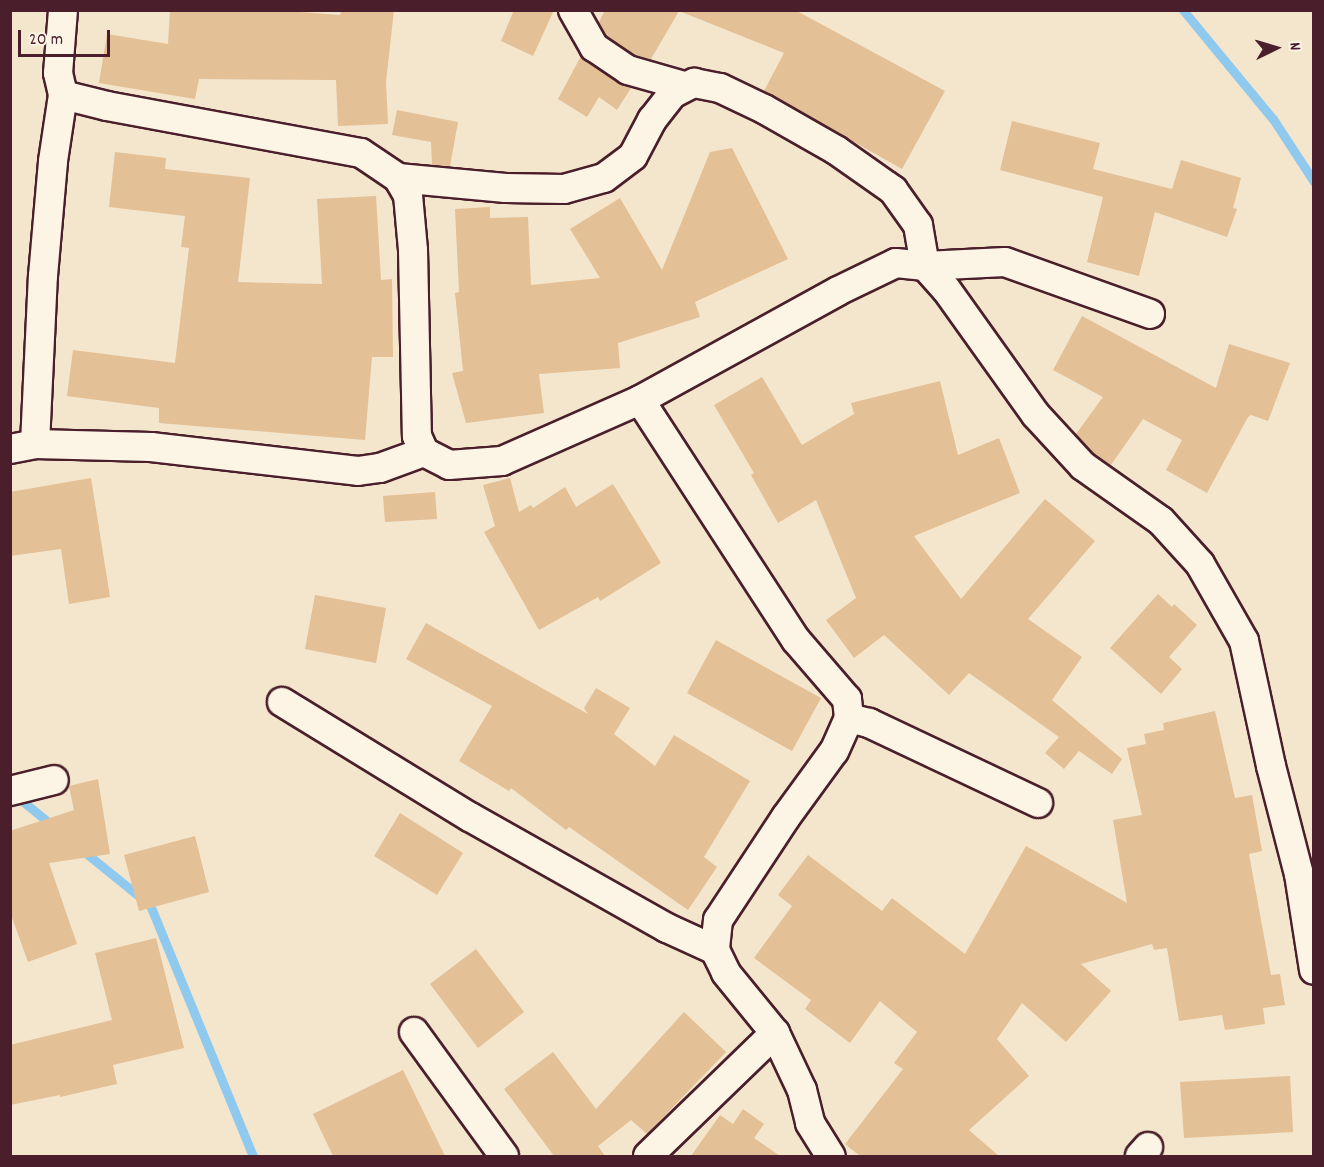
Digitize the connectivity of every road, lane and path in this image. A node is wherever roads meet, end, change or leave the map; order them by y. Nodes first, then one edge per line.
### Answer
1 (63, 10) edge
2 (573, 10) edge
3 (684, 86) junction
4 (63, 95) junction
5 (398, 178) junction
6 (925, 266) junction
7 (1150, 314) dead end
8 (640, 400) junction
9 (23, 447) edge
10 (424, 452) junction
11 (282, 702) dead end
12 (849, 718) junction
13 (54, 780) dead end
14 (10, 791) edge
15 (1038, 803) dead end
16 (715, 950) junction
17 (1314, 970) edge
18 (414, 1032) dead end
19 (775, 1033) junction
20 (504, 1156) edge
21 (648, 1156) edge
22 (831, 1156) edge

1 - 4 street
2 - 3 street
3 - 5 street
3 - 6 street
4 - 5 street
4 - 9 street
5 - 10 street
6 - 7 street
6 - 8 street
6 - 17 street
8 - 10 street
8 - 12 street
9 - 10 street
11 - 16 street
12 - 15 street
12 - 16 street
13 - 14 street
16 - 19 street
18 - 20 street
19 - 21 street
19 - 22 street

